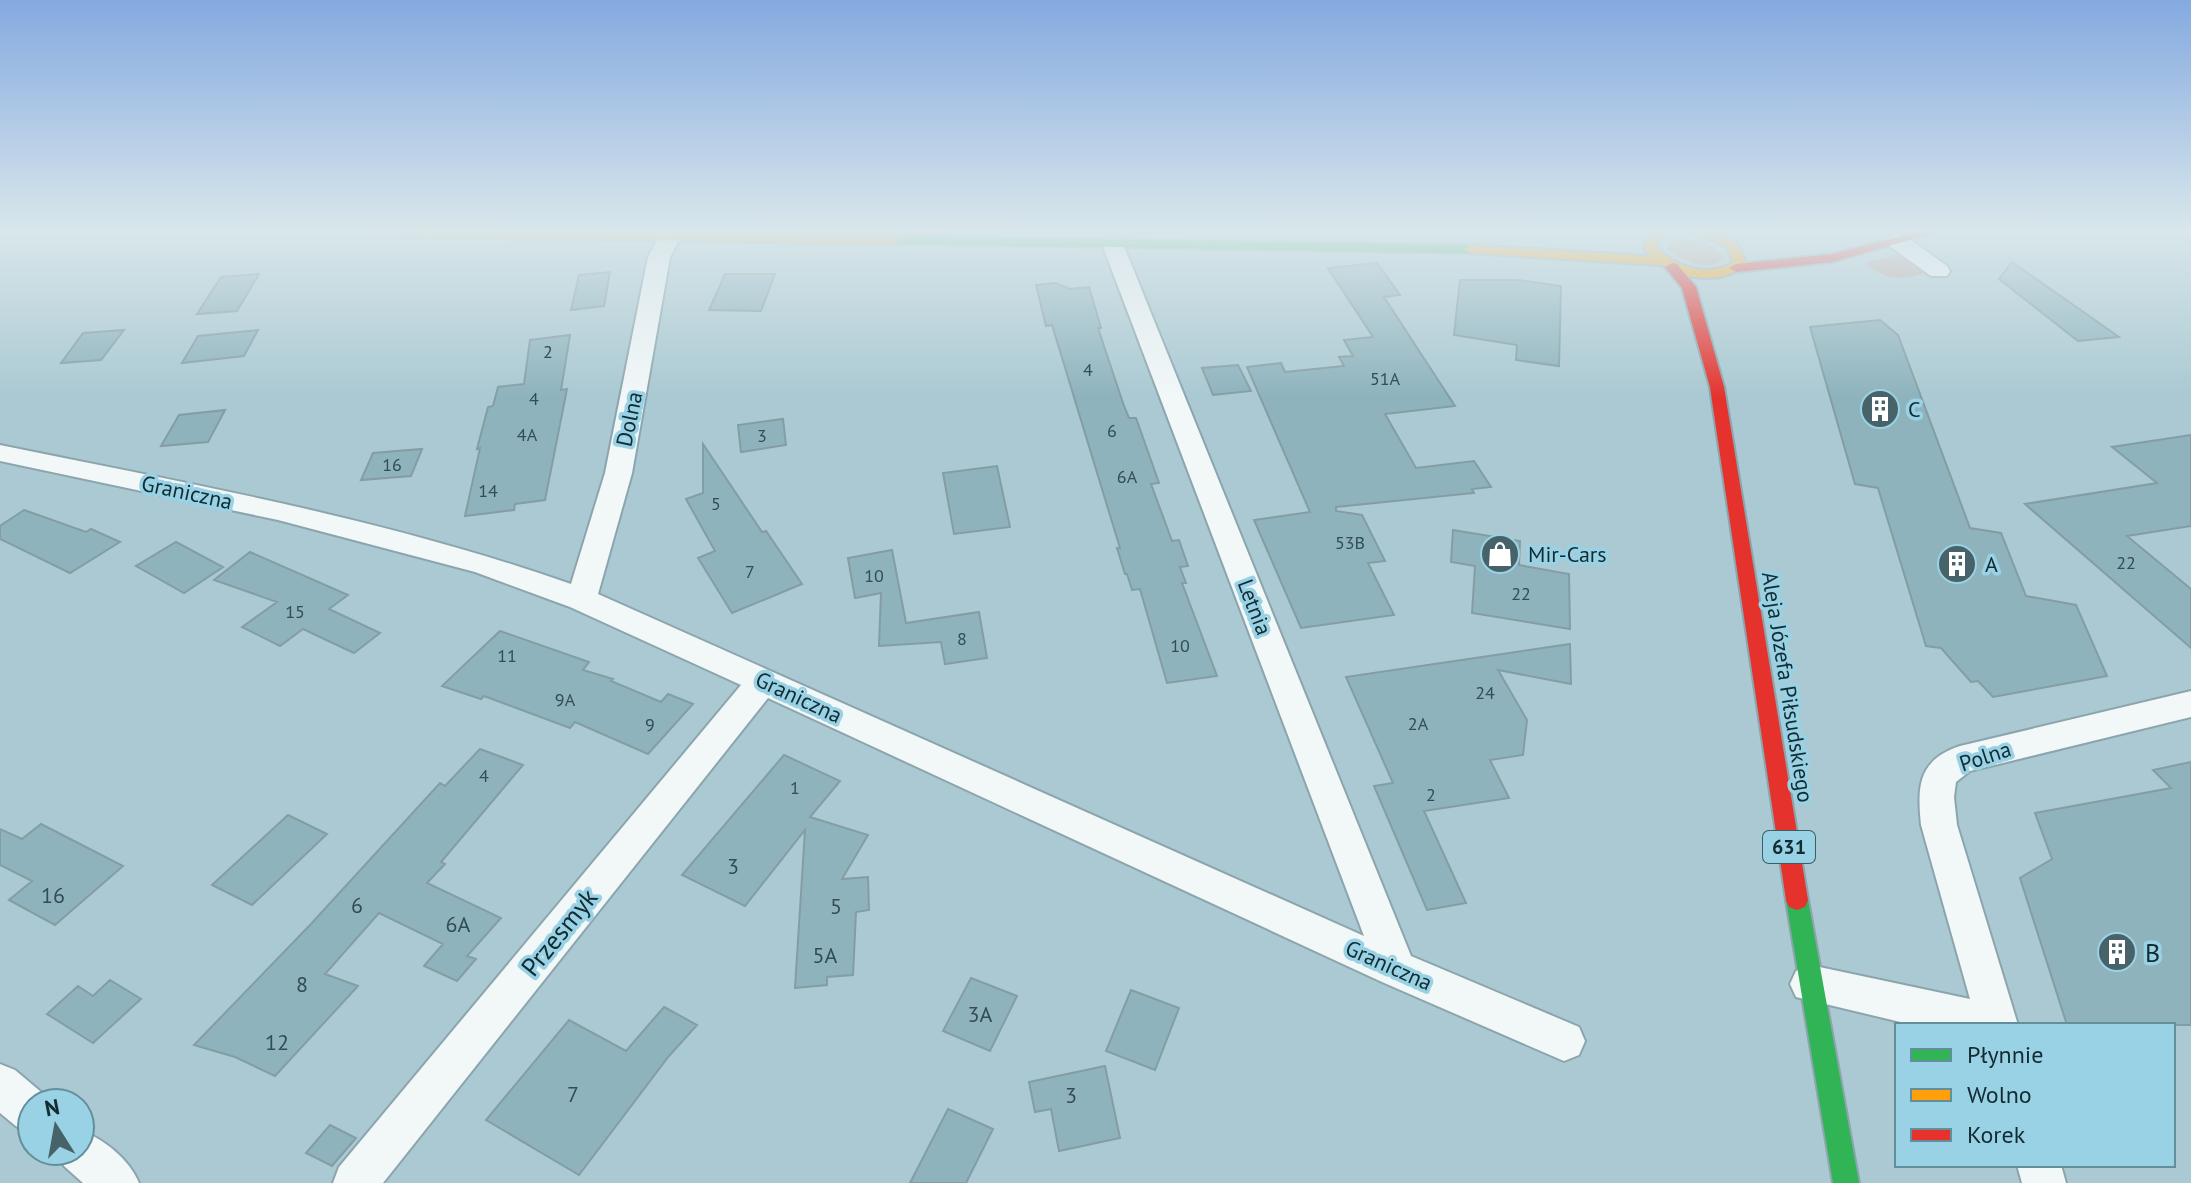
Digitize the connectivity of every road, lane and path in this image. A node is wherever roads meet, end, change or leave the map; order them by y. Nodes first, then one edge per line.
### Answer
1 (653, 287) edge
2 (1130, 287) edge
3 (1689, 287) edge
4 (1722, 287) edge
5 (1718, 294) dead end
6 (1718, 325) dead end
7 (1717, 387) junction
8 (0, 453) edge
9 (581, 599) junction
10 (763, 681) junction
11 (2191, 704) edge
12 (1396, 969) junction
13 (1810, 984) junction
14 (1993, 1023) edge
15 (1998, 1023) edge
16 (1564, 1041) dead end
17 (0, 1085) edge
18 (16, 1098) edge
19 (96, 1165) edge
20 (117, 1183) edge
21 (355, 1183) edge
22 (1846, 1183) edge

1 - 9 street, Dolna
2 - 12 street, Letnia
3 - 7 street, Aleja Józefa Piłsudskiego / 631
4 - 5 street
6 - 7 street, Aleja Józefa Piłsudskiego / 631
7 - 13 street, Aleja Józefa Piłsudskiego / 631
8 - 9 street, Graniczna
9 - 10 street, Graniczna
10 - 12 street, Graniczna
10 - 21 street, Przesmyk
11 - 15 street, Polna
12 - 16 street, Graniczna
13 - 14 street
13 - 22 street, Aleja Józefa Piłsudskiego / 631
17 - 18 street
19 - 20 street

